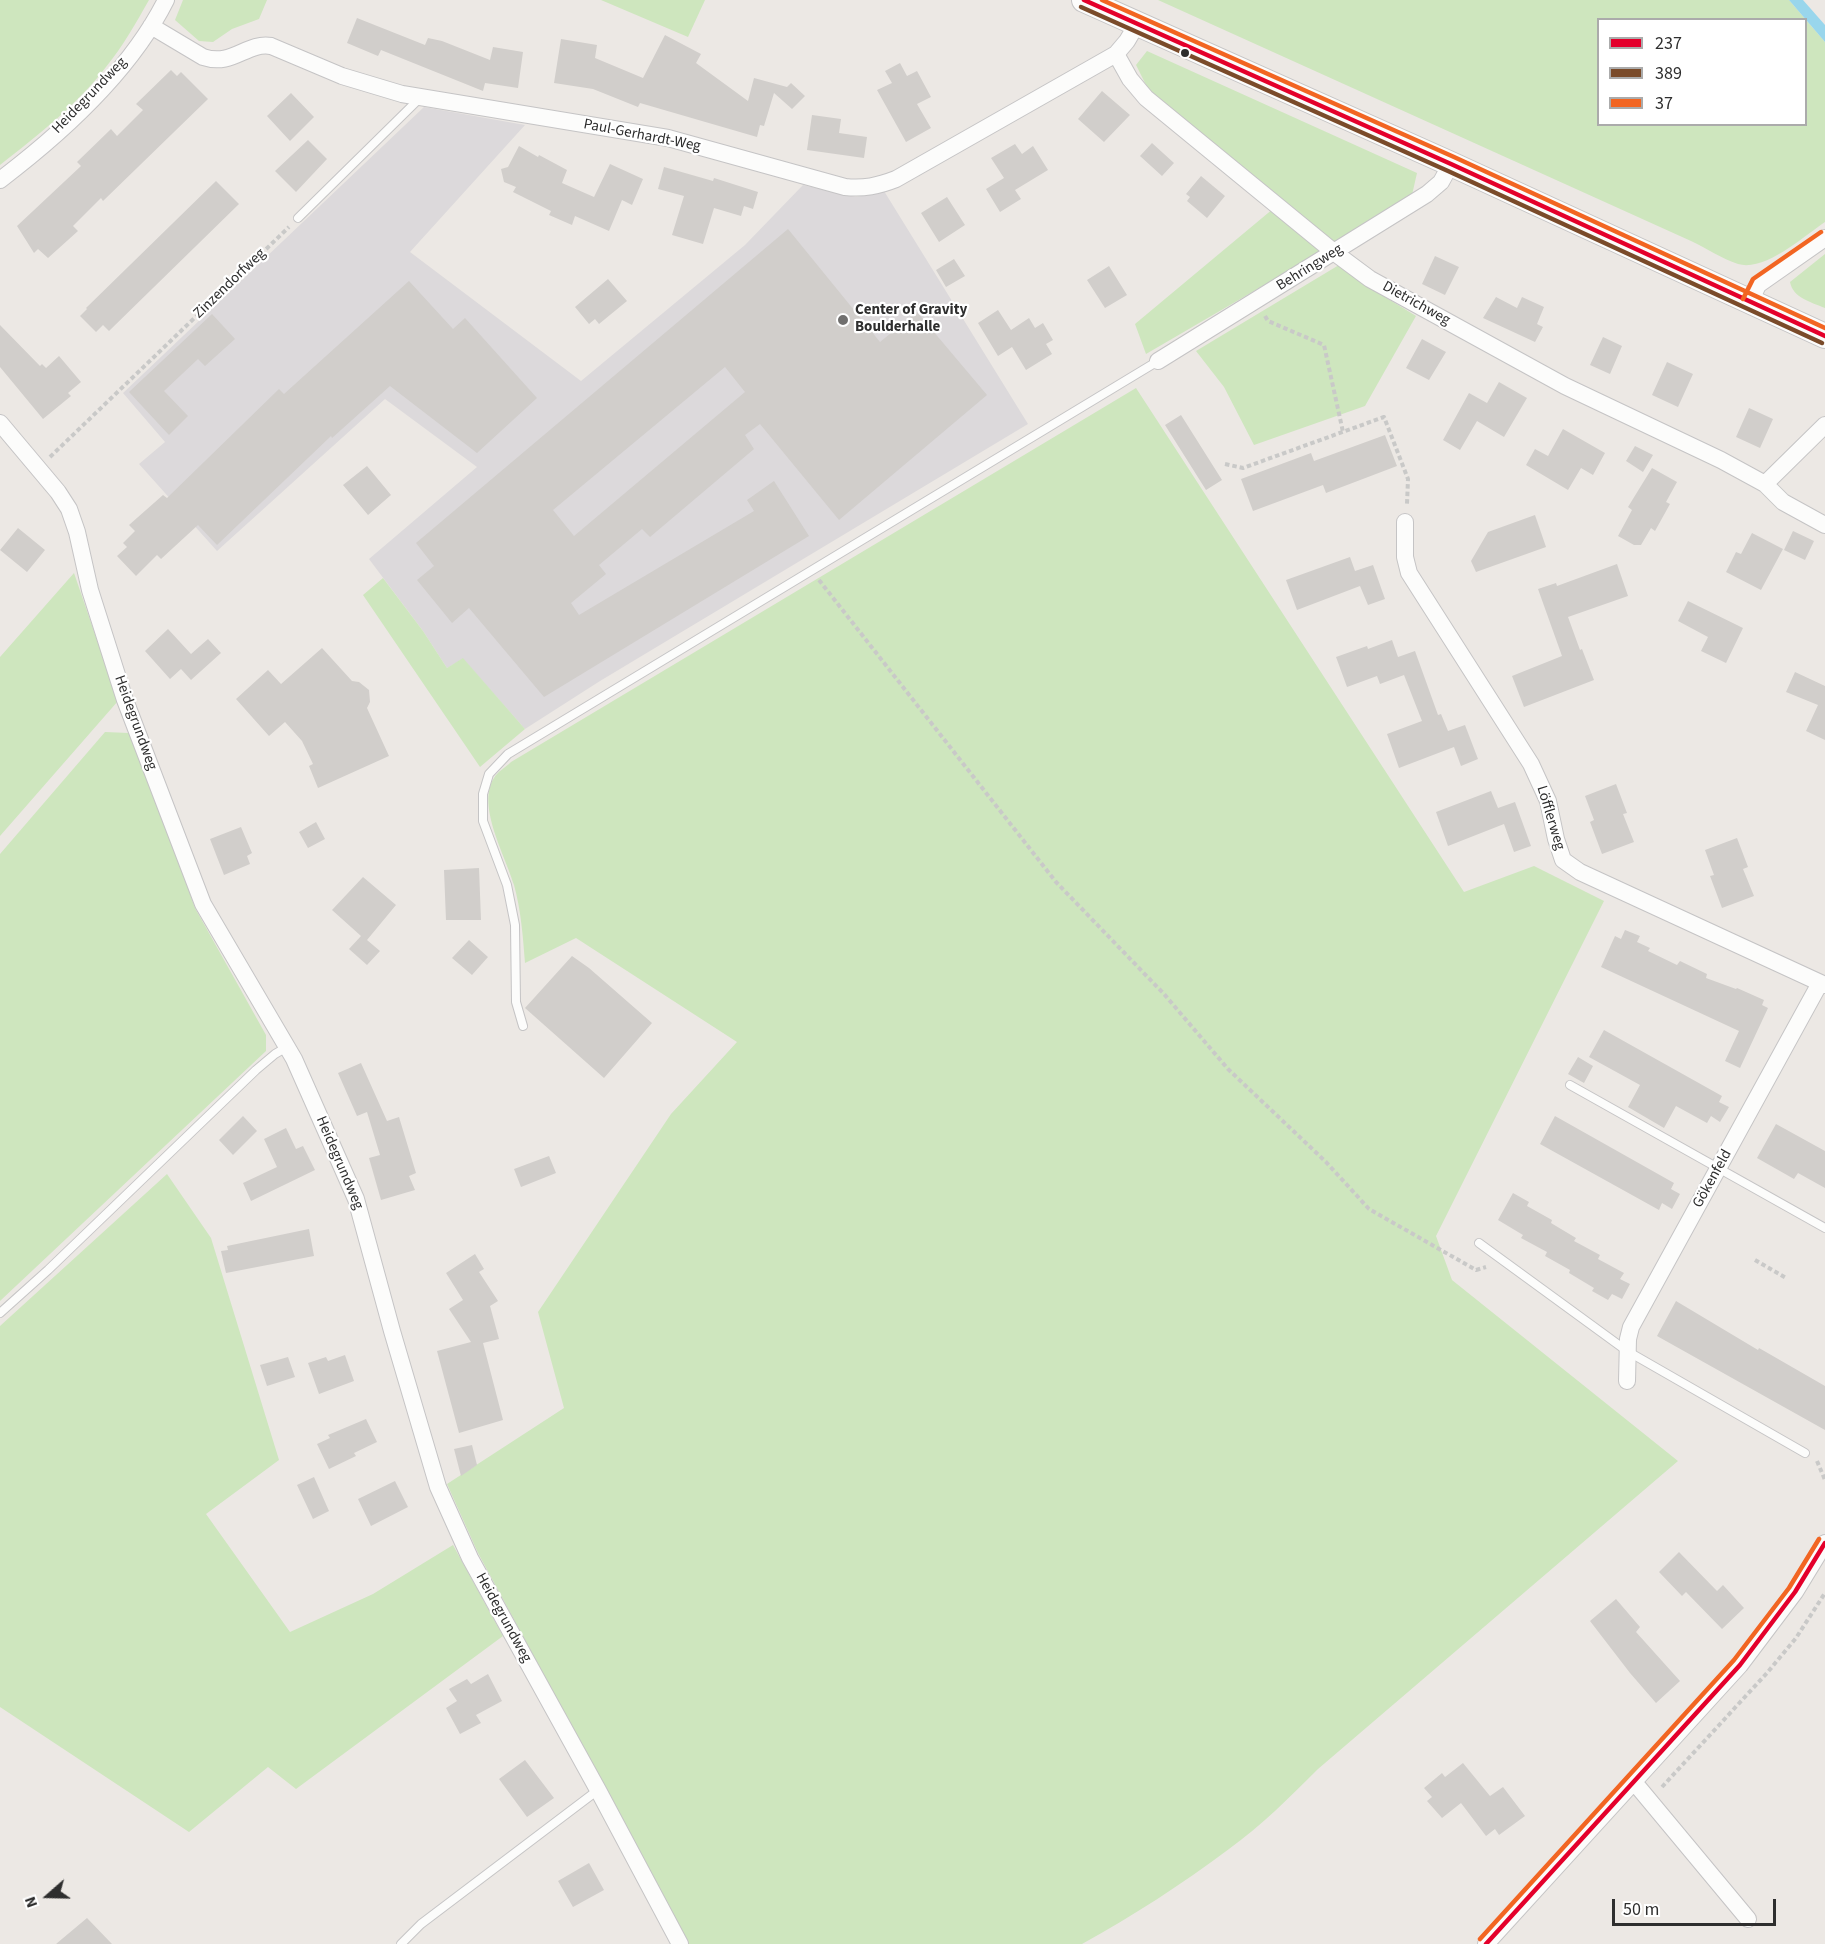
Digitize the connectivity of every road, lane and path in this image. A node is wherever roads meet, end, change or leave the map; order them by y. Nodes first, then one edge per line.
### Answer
1 (166, 0) edge
2 (1084, 0) edge
3 (1137, 24) junction
4 (151, 26) junction
5 (1116, 54) junction
6 (420, 98) junction
7 (1451, 164) junction
8 (0, 180) edge
9 (298, 218) joint
10 (1825, 238) edge
11 (1335, 253) junction
12 (1255, 302) junction
13 (1750, 302) junction
14 (1825, 336) edge
15 (1158, 361) joint
16 (0, 423) edge
17 (1825, 425) edge
18 (1343, 432) junction
19 (1225, 464) dead end
20 (39, 468) junction
21 (1765, 484) junction
22 (1405, 522) joint
23 (1825, 525) edge
24 (811, 570) junction
25 (1822, 984) edge
26 (523, 1026) dead end
27 (287, 1047) junction
28 (1570, 1085) dead end
29 (1718, 1168) junction
30 (1825, 1228) edge
31 (1479, 1243) dead end
32 (1755, 1260) dead end
33 (1503, 1261) junction
34 (1786, 1278) dead end
35 (0, 1313) edge
36 (1627, 1351) junction
37 (1627, 1381) dead end
38 (1805, 1453) dead end
39 (1825, 1543) edge
40 (1825, 1593) edge
41 (1634, 1782) junction
42 (598, 1790) junction
43 (1649, 1800) junction
44 (1748, 1919) dead end
45 (401, 1944) edge
46 (680, 1944) edge
47 (1486, 1944) edge

1 - 4 street, Heidegrundweg
2 - 3 main road
3 - 5 street, Paul-Gerhardt-Weg
3 - 7 main road
4 - 6 street, Paul-Gerhardt-Weg
4 - 8 street, Heidegrundweg
5 - 6 street, Paul-Gerhardt-Weg
5 - 11 street, Dietrichweg
6 - 9 lane
7 - 11 street, Behringweg
7 - 13 main road
9 - 20 path, Zinzendorfweg
10 - 13 street
11 - 12 street, Behringweg
11 - 21 street, Dietrichweg
12 - 15 street, Behringweg
12 - 18 path
13 - 14 main road
15 - 24 lane
16 - 20 street, Heidegrundweg
17 - 21 street
18 - 19 path
18 - 22 path
20 - 27 street, Heidegrundweg
21 - 23 street, Dietrichweg
22 - 25 street, Löfflerweg
24 - 26 lane
24 - 33 path
25 - 29 street, Gökenfeld
27 - 35 lane
27 - 42 street, Heidegrundweg
28 - 29 lane
29 - 30 lane
29 - 36 street, Gökenfeld
31 - 33 lane
32 - 34 path
33 - 36 lane
36 - 37 street, Gökenfeld
36 - 38 lane
39 - 41 street
40 - 43 path
41 - 43 street
41 - 47 street
42 - 45 lane
42 - 46 street, Heidegrundweg
43 - 44 street

